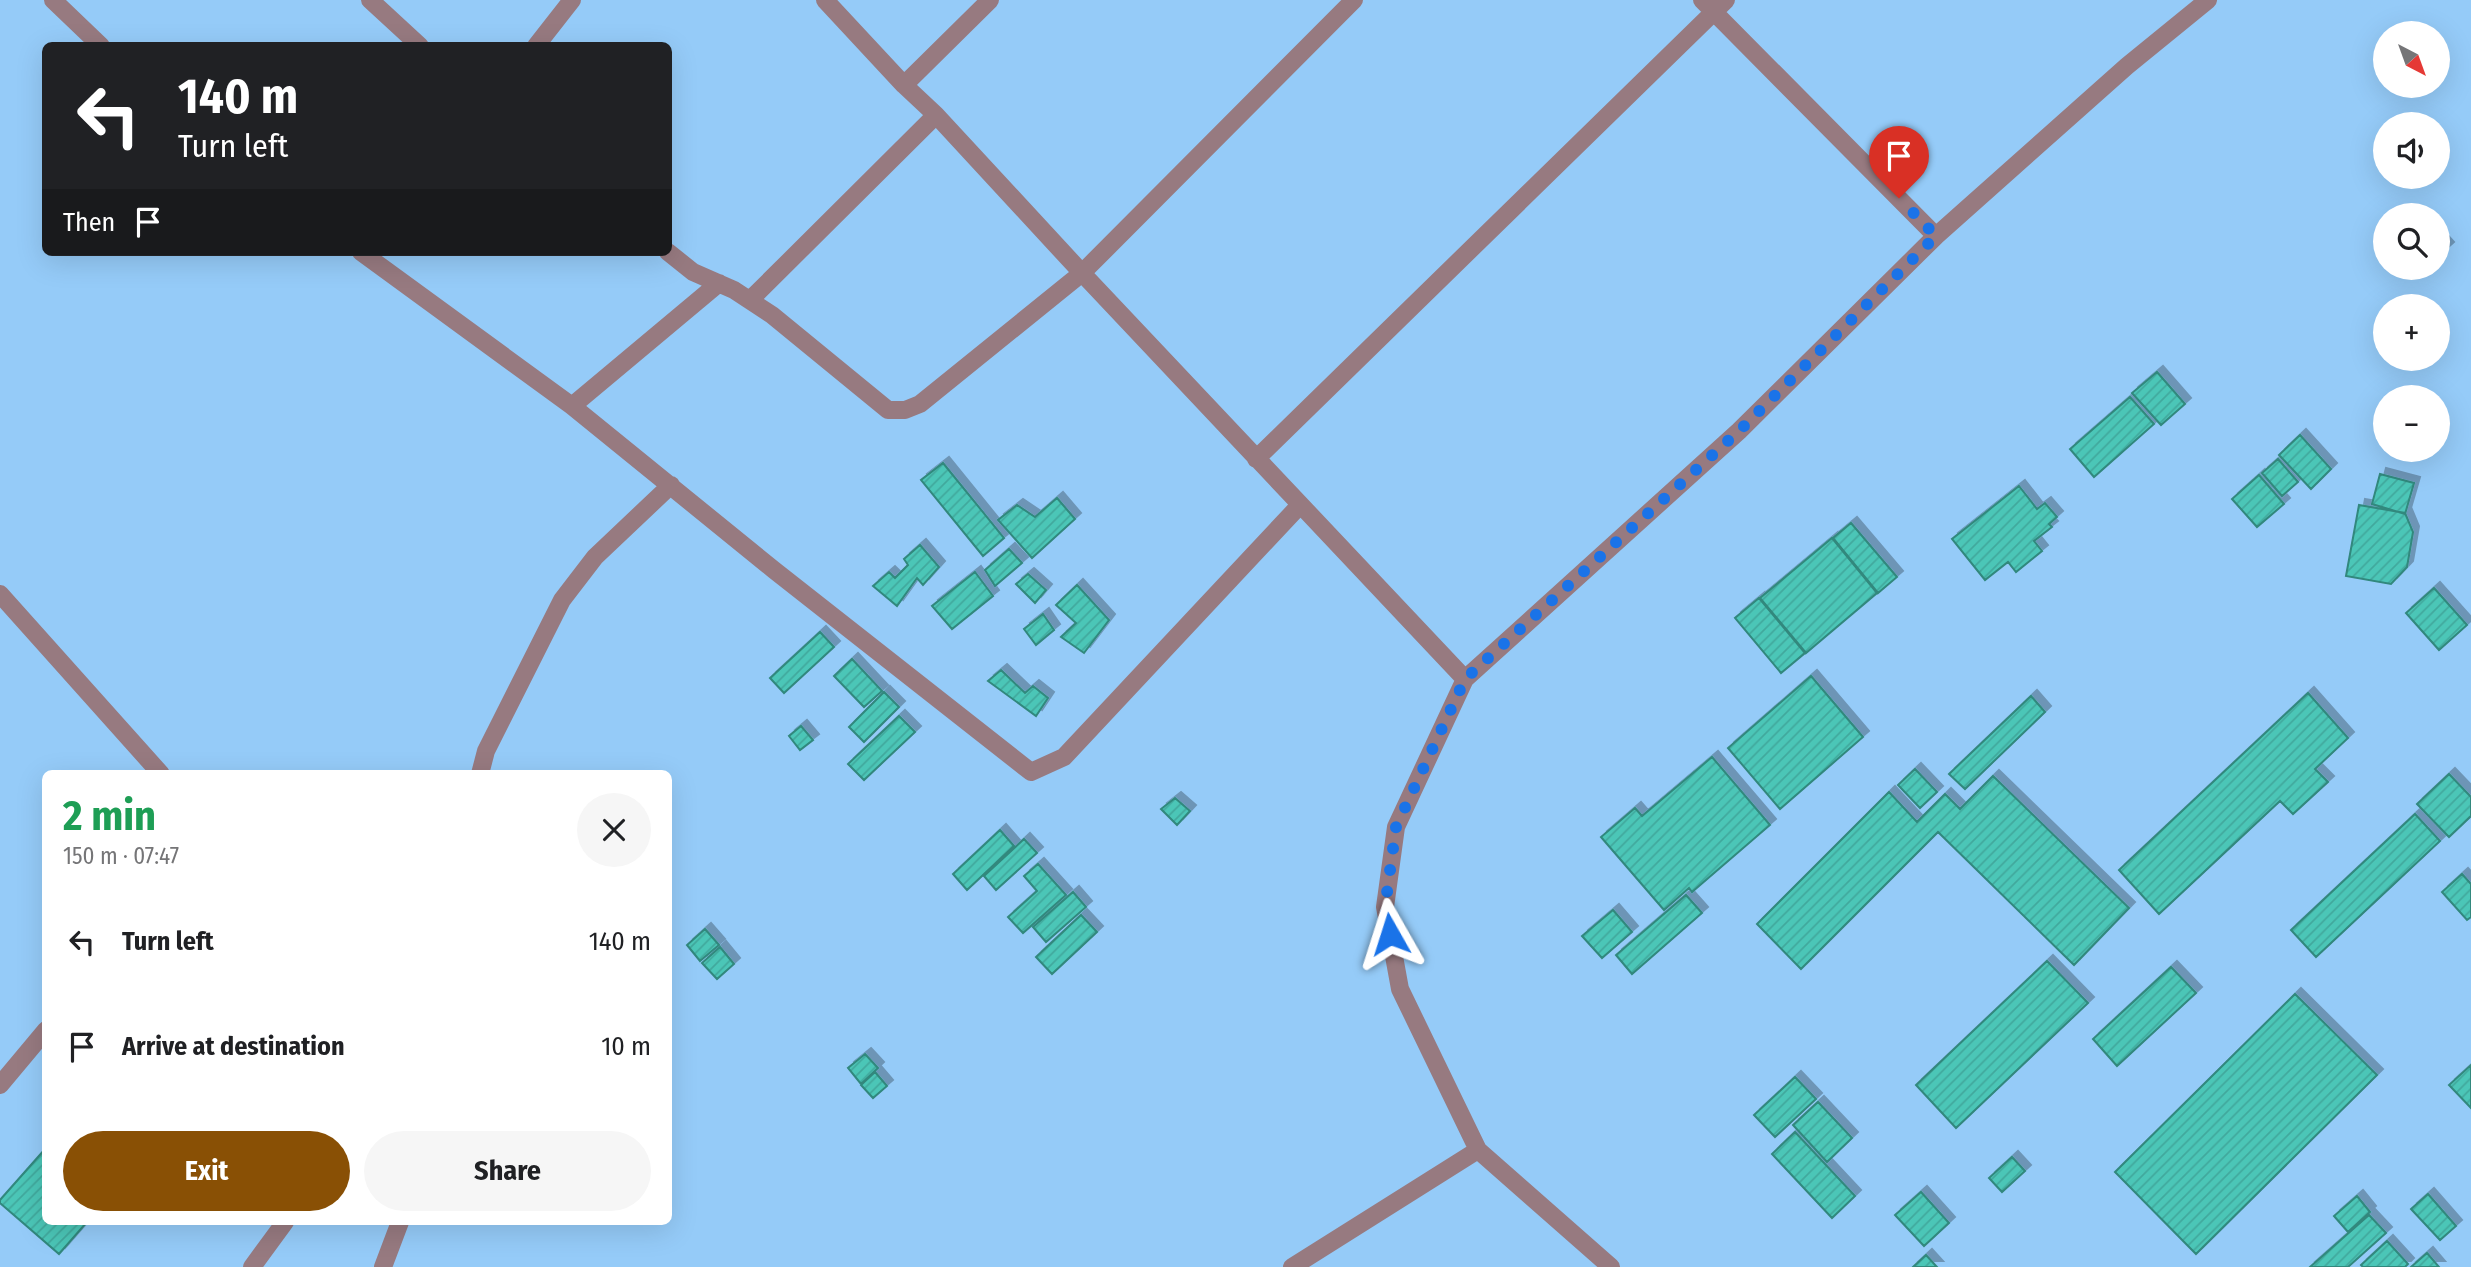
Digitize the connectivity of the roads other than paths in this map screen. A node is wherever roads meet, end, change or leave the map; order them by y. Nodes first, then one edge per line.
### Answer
1 (54, 0) edge
2 (370, 0) edge
3 (572, 0) edge
4 (824, 0) edge
5 (990, 0) edge
6 (1354, 0) edge
7 (2208, 0) edge
8 (1714, 4) edge
9 (96, 42) edge
10 (416, 42) edge
11 (539, 42) edge
12 (904, 85) junction
13 (936, 115) junction
14 (1936, 236) junction
15 (672, 255) edge
16 (366, 256) edge
17 (1082, 273) junction
18 (719, 283) junction
19 (750, 300) junction
20 (572, 406) junction
21 (1256, 459) junction
22 (671, 485) junction
23 (1300, 505) junction
24 (0, 594) edge
25 (1465, 679) junction
26 (157, 770) edge
27 (481, 770) edge
28 (42, 1035) edge
29 (0, 1085) edge
30 (1478, 1150) junction
31 (283, 1225) edge
32 (400, 1225) edge
33 (252, 1267) edge
34 (383, 1267) edge
35 (1292, 1267) edge
36 (1611, 1267) edge

1 - 9 street
2 - 10 street
3 - 11 street
4 - 12 street
5 - 12 street
6 - 17 street
7 - 14 street
8 - 14 street
8 - 21 street
12 - 13 street
13 - 17 street
13 - 19 street
14 - 25 street
15 - 18 street
16 - 20 street
17 - 19 street
17 - 21 street
18 - 19 street
18 - 20 street
20 - 22 street
21 - 23 street
22 - 23 street
22 - 27 street
23 - 25 street
24 - 26 street
25 - 30 street
28 - 29 street
30 - 35 street
30 - 36 street
31 - 33 street
32 - 34 street

